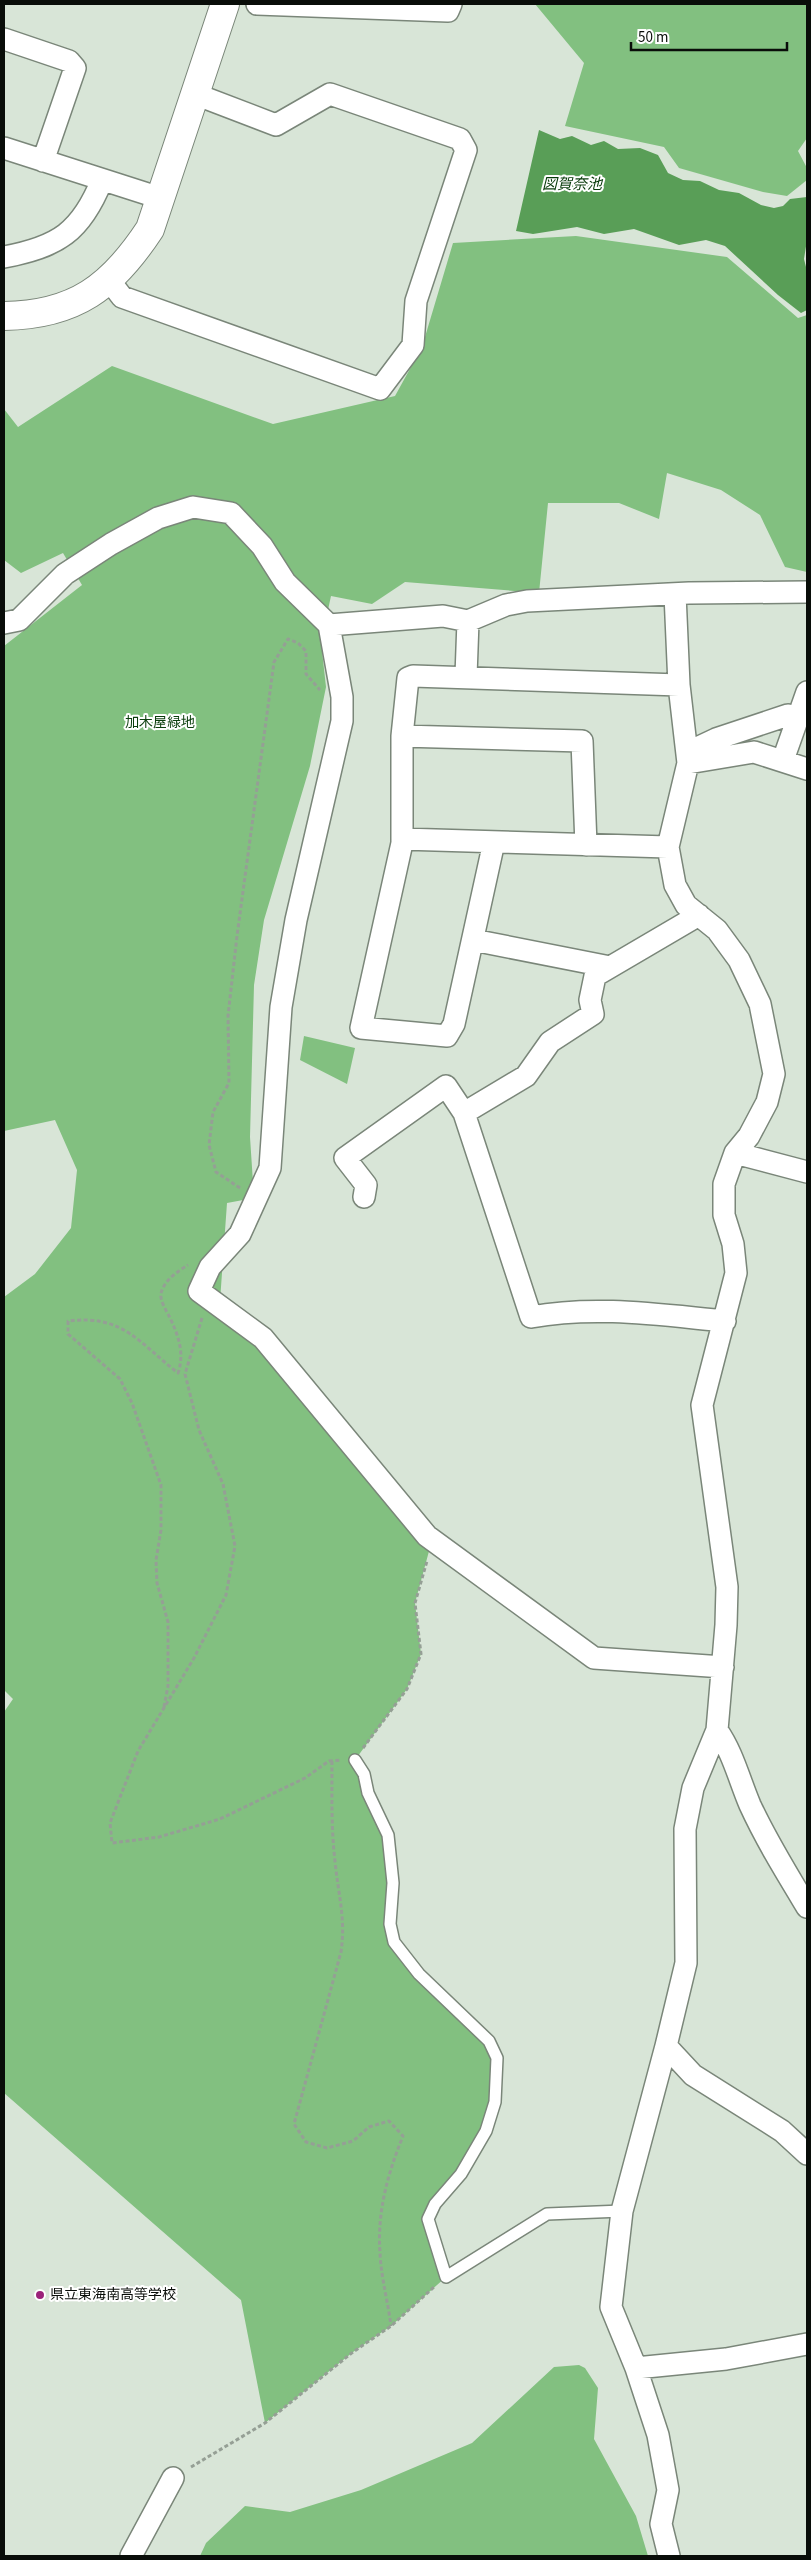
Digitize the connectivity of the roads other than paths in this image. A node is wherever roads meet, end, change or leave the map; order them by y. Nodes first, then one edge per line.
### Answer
1 (226, 4) edge
2 (257, 4) edge
3 (451, 4) edge
4 (4, 40) edge
5 (195, 94) junction
6 (4, 148) edge
7 (44, 161) junction
8 (102, 180) junction
9 (160, 198) junction
10 (4, 257) edge
11 (109, 280) junction
12 (4, 316) edge
13 (807, 592) edge
14 (675, 594) junction
15 (468, 620) junction
16 (4, 623) edge
17 (329, 625) junction
18 (466, 676) junction
19 (680, 685) junction
20 (807, 692) edge
21 (788, 715) dead end
22 (402, 736) junction
23 (783, 760) junction
24 (688, 763) junction
25 (807, 769) edge
26 (402, 839) junction
27 (494, 842) junction
28 (586, 845) junction
29 (668, 847) junction
30 (699, 915) junction
31 (473, 940) junction
32 (610, 967) junction
33 (464, 1113) junction
34 (735, 1153) junction
35 (807, 1172) edge
36 (364, 1197) dead end
37 (725, 1321) junction
38 (723, 1667) junction
39 (717, 1730) junction
40 (355, 1760) road end
41 (807, 1906) edge
42 (666, 2046) junction
43 (807, 2154) edge
44 (622, 2211) junction
45 (807, 2344) edge
46 (636, 2368) junction
47 (172, 2478) road end
48 (131, 2556) edge
49 (669, 2556) edge

1 - 5 street
2 - 3 street
4 - 7 street
5 - 9 street
5 - 11 street
6 - 7 street
7 - 8 street
8 - 9 street
8 - 10 street
9 - 11 street
11 - 12 street
13 - 14 street
14 - 15 street
14 - 19 street
15 - 17 street
15 - 18 street
16 - 17 street
17 - 38 street
18 - 19 street
18 - 22 street
19 - 24 street
20 - 23 street
21 - 24 street
22 - 26 street
22 - 28 street
23 - 24 street
23 - 25 street
24 - 29 street
26 - 27 street
26 - 31 street
27 - 28 street
27 - 31 street
28 - 29 street
29 - 30 street
30 - 32 street
30 - 34 street
31 - 32 street
32 - 33 street
33 - 36 street
33 - 37 street
34 - 35 street
34 - 37 street
37 - 38 street
38 - 39 street
39 - 41 street
39 - 42 street
40 - 44 lane
42 - 43 street
42 - 44 street
44 - 46 street
45 - 46 street
46 - 49 street
47 - 48 street

